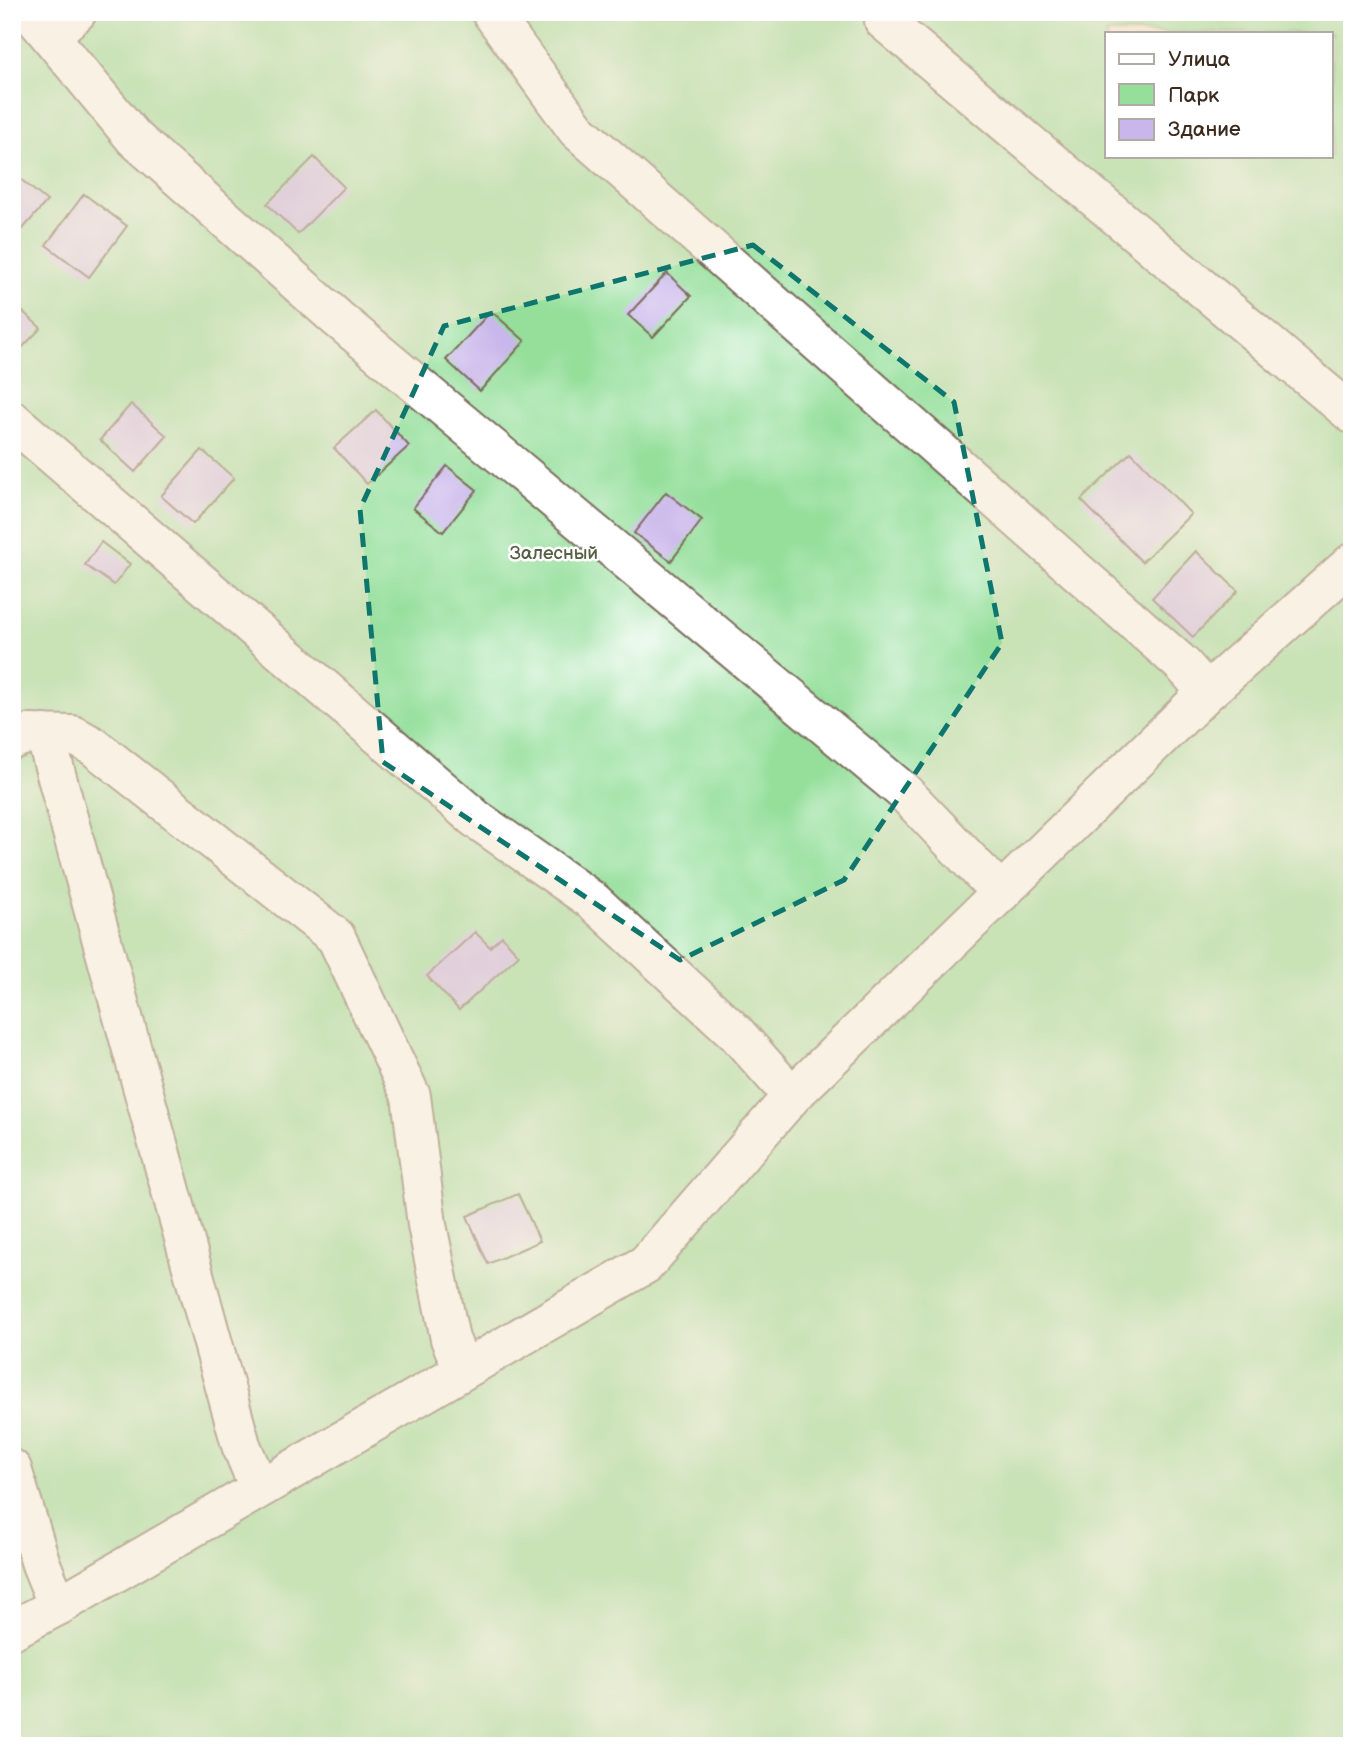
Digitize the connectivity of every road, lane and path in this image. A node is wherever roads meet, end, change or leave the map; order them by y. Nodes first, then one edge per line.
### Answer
1 (491, 12) edge
2 (52, 20) edge
3 (884, 21) dead end
4 (1352, 414) edge
5 (12, 420) edge
6 (1352, 563) edge
7 (1207, 692) junction
8 (28, 737) edge
9 (1001, 893) junction
10 (792, 1096) junction
11 (463, 1370) junction
12 (12, 1469) edge
13 (260, 1489) junction
14 (58, 1606) junction
15 (12, 1630) edge

1 - 7 lane
2 - 9 lane
3 - 4 lane
5 - 10 lane
6 - 7 lane
7 - 9 lane
8 - 11 lane
8 - 13 lane
9 - 10 lane
10 - 11 lane
11 - 13 lane
12 - 14 lane
13 - 14 lane
14 - 15 lane

